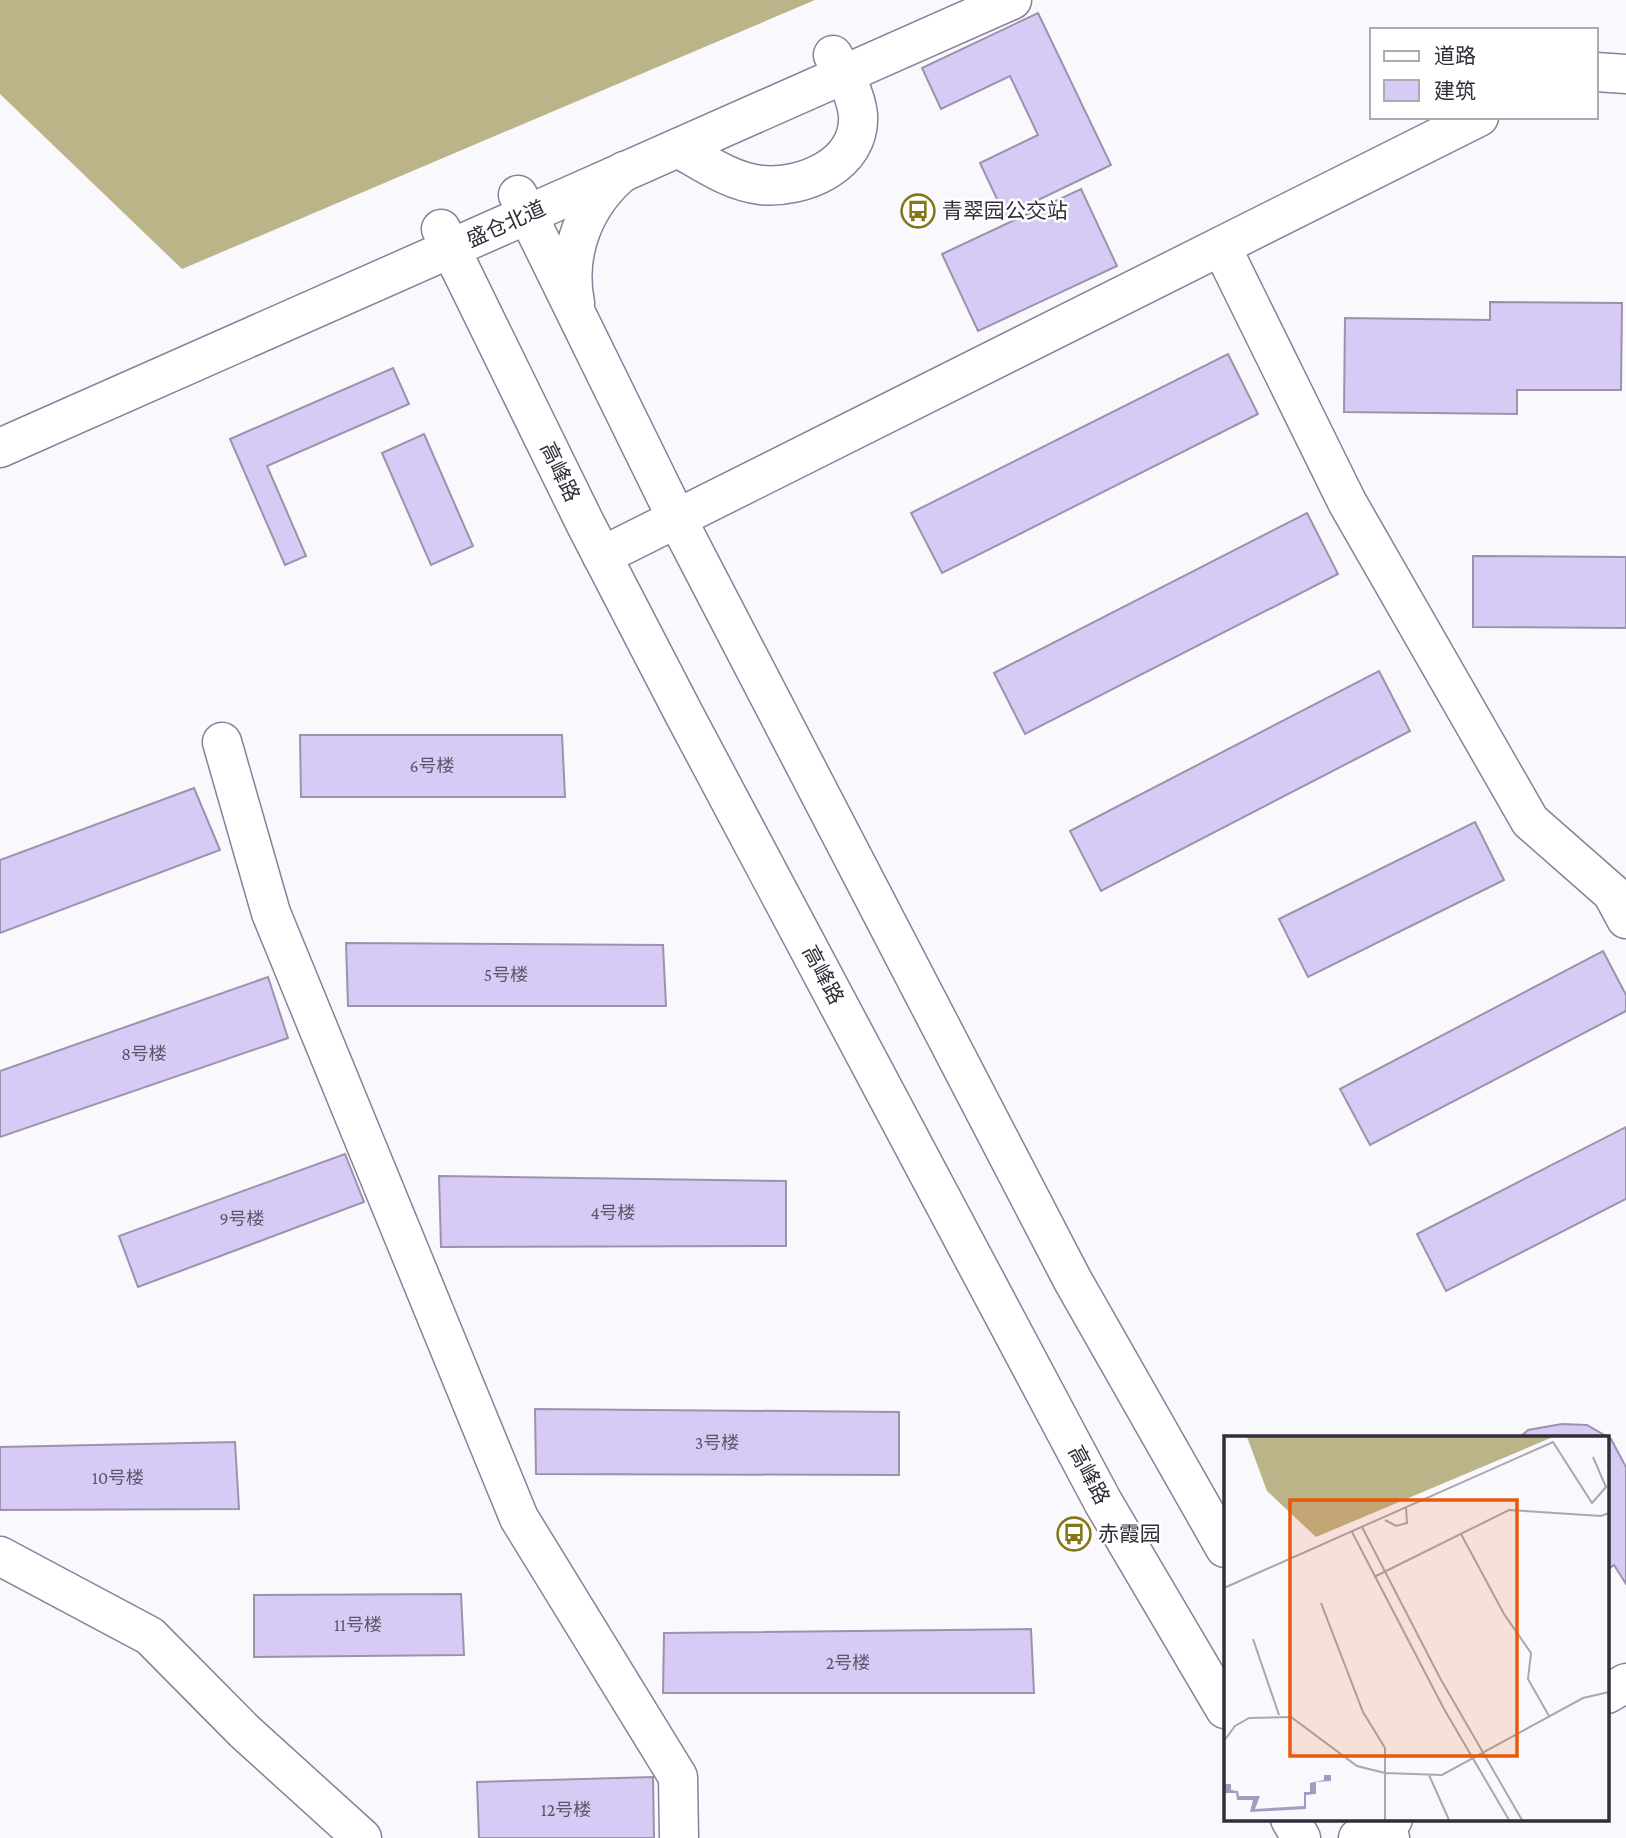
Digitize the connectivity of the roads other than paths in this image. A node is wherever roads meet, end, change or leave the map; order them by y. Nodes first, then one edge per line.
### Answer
1 (957, 0) edge
2 (1012, 0) edge
3 (838, 64) junction
4 (1598, 72) edge
5 (1626, 74) edge
6 (1475, 119) edge
7 (678, 148) junction
8 (624, 171) junction
9 (523, 204) junction
10 (445, 239) junction
11 (1222, 248) junction
12 (578, 315) junction
13 (0, 422) edge
14 (0, 448) edge
15 (677, 519) junction
16 (602, 556) junction
17 (222, 742) dead end
18 (1626, 919) edge
19 (1224, 1547) edge
20 (0, 1556) edge
21 (1626, 1683) edge
22 (1608, 1693) edge
23 (1224, 1707) edge
24 (1291, 1820) edge
25 (362, 1838) edge
26 (679, 1838) edge
27 (1301, 1838) edge

1 - 3 main road, 盛仓北道
2 - 3 main road, 盛仓北道
3 - 7 main road, 盛仓北道
3 - 7 main road
3 - 9 main road, 盛仓北道
4 - 5 main road
6 - 11 main road
7 - 8 main road, 盛仓北道
8 - 9 main road, 盛仓北道
8 - 12 main road
9 - 10 main road, 盛仓北道
9 - 12 main road
10 - 13 main road, 盛仓北道
10 - 14 main road, 盛仓北道
10 - 16 main road, 高峰路
11 - 15 main road
11 - 18 main road
12 - 15 main road
15 - 16 main road
15 - 19 main road
16 - 23 main road, 高峰路
17 - 26 main road
20 - 25 main road
21 - 22 main road
24 - 27 main road

